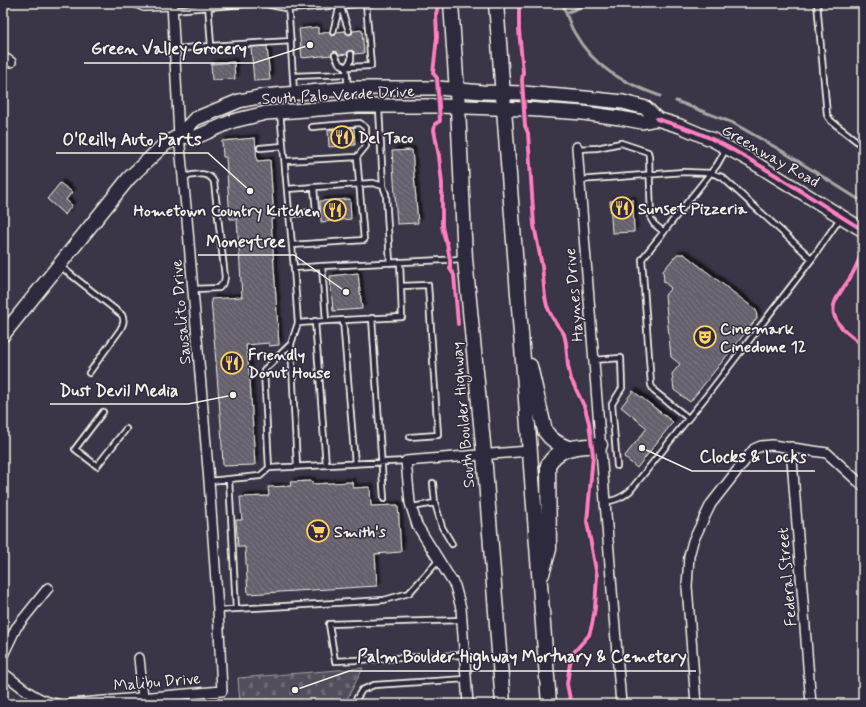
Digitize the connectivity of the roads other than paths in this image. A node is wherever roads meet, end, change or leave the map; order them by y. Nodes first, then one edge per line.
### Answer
1 (137, 3) edge
2 (257, 3) edge
3 (262, 3) edge
4 (288, 3) edge
5 (366, 3) edge
6 (372, 3) edge
7 (451, 3) edge
8 (496, 3) edge
9 (817, 3) edge
10 (208, 5) edge
11 (340, 5) junction
12 (173, 6) edge
13 (289, 9) junction
14 (349, 31) dead end
15 (333, 32) dead end
16 (290, 41) junction
17 (211, 46) junction
18 (174, 48) junction
19 (351, 54) dead end
20 (335, 55) dead end
21 (346, 67) junction
22 (347, 74) junction
23 (293, 76) junction
24 (348, 88) junction
25 (457, 90) junction
26 (294, 93) junction
27 (504, 93) junction
28 (280, 94) junction
29 (379, 106) junction
30 (458, 107) junction
31 (505, 108) junction
32 (279, 111) junction
33 (657, 119) junction
34 (312, 127) dead end
35 (178, 136) junction
36 (283, 146) junction
37 (863, 146) edge
38 (260, 148) dead end
39 (577, 148) joint
40 (727, 148) junction
41 (357, 157) junction
42 (284, 161) junction
43 (710, 173) junction
44 (650, 174) junction
45 (183, 177) junction
46 (579, 180) junction
47 (360, 184) junction
48 (382, 186) junction
49 (314, 187) junction
50 (287, 189) junction
51 (289, 214) junction
52 (841, 216) junction
53 (862, 226) edge
54 (664, 232) junction
55 (292, 245) junction
56 (465, 259) junction
57 (812, 259) junction
58 (390, 262) junction
59 (400, 262) junction
60 (58, 265) junction
61 (322, 266) junction
62 (294, 268) junction
63 (401, 286) junction
64 (193, 289) junction
65 (372, 318) junction
66 (343, 320) junction
67 (315, 321) junction
68 (326, 321) junction
69 (298, 323) junction
70 (5, 330) edge
71 (521, 333) junction
72 (291, 344) junction
73 (593, 360) junction
74 (89, 373) dead end
75 (103, 412) dead end
76 (688, 418) junction
77 (126, 430) dead end
78 (410, 437) dead end
79 (600, 445) junction
80 (791, 447) junction
81 (568, 448) junction
82 (530, 451) junction
83 (484, 454) junction
84 (406, 461) junction
85 (382, 462) junction
86 (355, 464) junction
87 (326, 465) junction
88 (617, 466) dead end
89 (297, 467) junction
90 (269, 468) junction
91 (229, 479) junction
92 (209, 481) junction
93 (433, 483) dead end
94 (863, 486) edge
95 (384, 499) dead end
96 (605, 502) junction
97 (435, 504) junction
98 (412, 508) junction
99 (452, 544) dead end
100 (439, 560) junction
101 (540, 584) junction
102 (48, 588) dead end
103 (236, 609) junction
104 (218, 610) junction
105 (462, 620) junction
106 (3, 655) edge
107 (464, 655) junction
108 (139, 658) dead end
109 (3, 673) edge
110 (466, 679) junction
111 (222, 690) joint
112 (143, 697) junction
113 (57, 704) edge
114 (70, 704) edge
115 (353, 704) edge
116 (468, 704) edge
117 (502, 704) edge
118 (549, 704) edge
119 (621, 704) edge
120 (696, 704) edge
121 (811, 704) edge

1 - 12 street
2 - 10 lane
3 - 13 lane
4 - 13 lane
5 - 6 lane
5 - 11 lane
5 - 21 lane
7 - 25 main road, South Boulder Highway
8 - 27 main road
9 - 37 lane
10 - 12 lane
10 - 17 lane
11 - 13 lane
11 - 14 lane
11 - 15 lane
12 - 18 street, Sausalito Drive
13 - 16 lane
16 - 17 lane
16 - 23 lane
17 - 18 lane
18 - 35 street, Sausalito Drive
19 - 21 lane
20 - 21 lane
21 - 22 lane
22 - 23 lane
22 - 24 lane
23 - 26 lane
24 - 25 street, South Palo Verde Drive
24 - 26 street, South Palo Verde Drive
25 - 27 street, Greenway Road
25 - 30 main road, South Boulder Highway
26 - 28 street, South Palo Verde Drive
27 - 31 main road
27 - 33 street, Greenway Road
28 - 32 street
28 - 35 street, South Palo Verde Drive
29 - 30 street, South Palo Verde Drive
29 - 32 street, South Palo Verde Drive
29 - 48 lane
30 - 31 street, Greenway Road
30 - 56 main road, South Boulder Highway
31 - 33 street, Greenway Road
31 - 71 main road
32 - 35 street, South Palo Verde Drive
32 - 36 lane
33 - 40 street, Greenway Road
34 - 41 lane
35 - 45 street, Sausalito Drive
35 - 60 street
36 - 38 lane
36 - 42 lane
39 - 44 lane
39 - 46 street, Haynes Drive
40 - 43 lane
40 - 52 street, Greenway Road
41 - 42 lane
41 - 47 lane
42 - 50 lane
43 - 44 lane
43 - 54 lane
43 - 57 lane
44 - 46 lane
44 - 54 lane
45 - 64 street, Sausalito Drive
45 - 64 lane
46 - 73 street, Haynes Drive
47 - 48 lane
47 - 49 lane
47 - 55 lane
48 - 58 lane
49 - 50 lane
49 - 51 lane
50 - 51 lane
51 - 55 lane
52 - 53 street, Greenway Road
52 - 57 lane
54 - 76 lane
55 - 62 lane
56 - 59 lane
56 - 83 main road, South Boulder Highway
57 - 76 lane
58 - 59 lane
58 - 61 lane
59 - 63 lane
60 - 70 street
60 - 74 lane
61 - 62 lane
61 - 68 lane
62 - 69 lane
63 - 65 lane
63 - 78 lane
64 - 92 street, Sausalito Drive
65 - 66 lane
65 - 85 lane
66 - 68 lane
66 - 86 lane
67 - 68 lane
67 - 69 lane
67 - 87 lane
69 - 72 lane
71 - 81 main road
71 - 82 main road
72 - 89 lane
72 - 90 lane
73 - 79 street, Haynes Drive
73 - 88 lane
75 - 77 lane
76 - 96 lane
79 - 81 main road
79 - 96 street, Haynes Drive
80 - 94 street
80 - 120 street
80 - 121 street, Federal Street
81 - 101 main road
82 - 83 street
82 - 101 main road
83 - 84 street
83 - 117 main road, South Boulder Highway
84 - 85 lane
84 - 98 street
85 - 86 lane
85 - 95 lane
86 - 87 lane
87 - 89 lane
89 - 90 lane
90 - 91 lane
91 - 92 lane
91 - 103 lane
92 - 104 street, Sausalito Drive
93 - 97 lane
96 - 119 street, Haynes Drive
97 - 98 lane
97 - 99 lane
98 - 100 street
100 - 103 lane
100 - 105 street
101 - 118 main road
102 - 106 street
103 - 104 lane
104 - 111 street, Sausalito Drive
105 - 107 street
105 - 107 lane
107 - 110 street
108 - 112 street
109 - 113 street
110 - 115 lane
110 - 116 street
111 - 112 street, Malibu Drive
112 - 114 street, Malibu Drive

